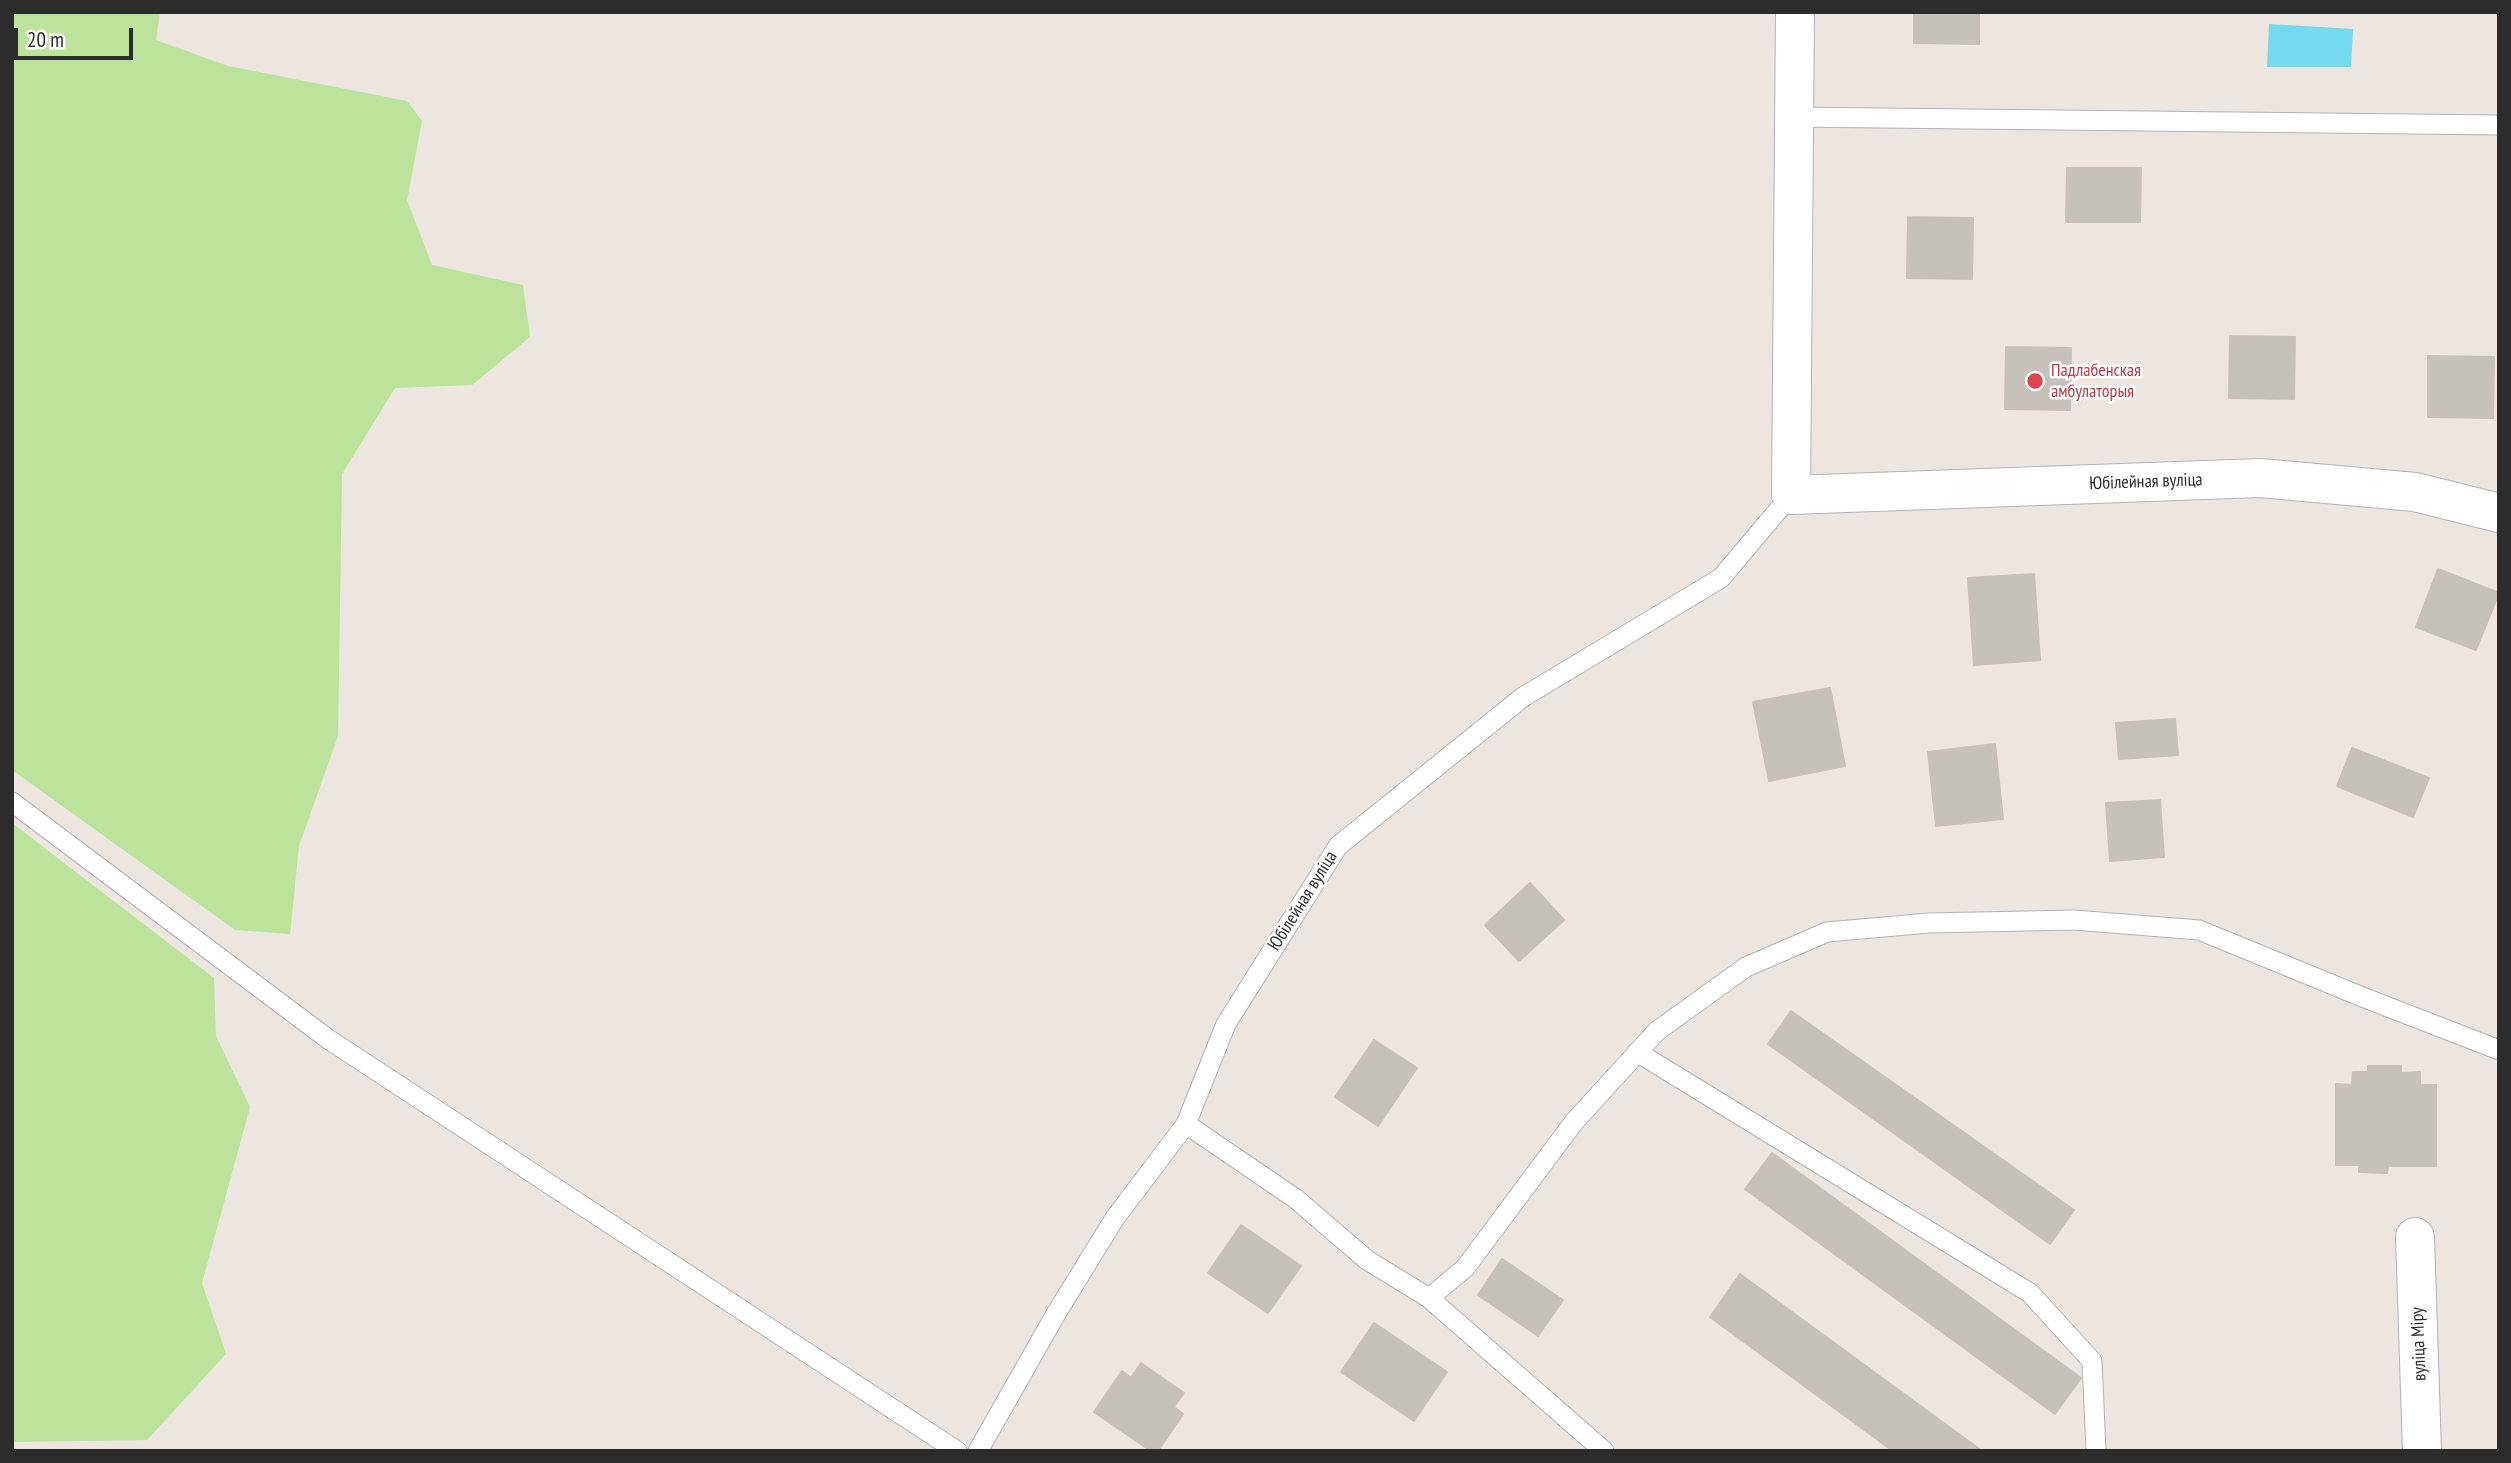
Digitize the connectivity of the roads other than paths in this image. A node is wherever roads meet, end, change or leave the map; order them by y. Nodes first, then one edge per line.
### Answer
1 (1795, 12) edge
2 (1793, 117) junction
3 (2499, 125) edge
4 (1791, 495) junction
5 (2499, 513) edge
6 (12, 802) edge
7 (2499, 1050) edge
8 (1637, 1052) junction
9 (1186, 1124) junction
10 (2416, 1237) dead end
11 (1429, 1298) junction
12 (957, 1451) edge
13 (978, 1451) edge
14 (1604, 1451) edge
15 (2096, 1451) edge
16 (2422, 1451) edge

1 - 2 street
2 - 3 lane
2 - 4 street
4 - 5 street, Юбілейная вуліца
4 - 9 lane, Юбілейная вуліца
6 - 12 lane
7 - 8 lane
8 - 11 lane
8 - 15 lane
9 - 11 lane
9 - 13 lane, Юбілейная вуліца
10 - 16 street, вуліца Міру
11 - 14 lane

